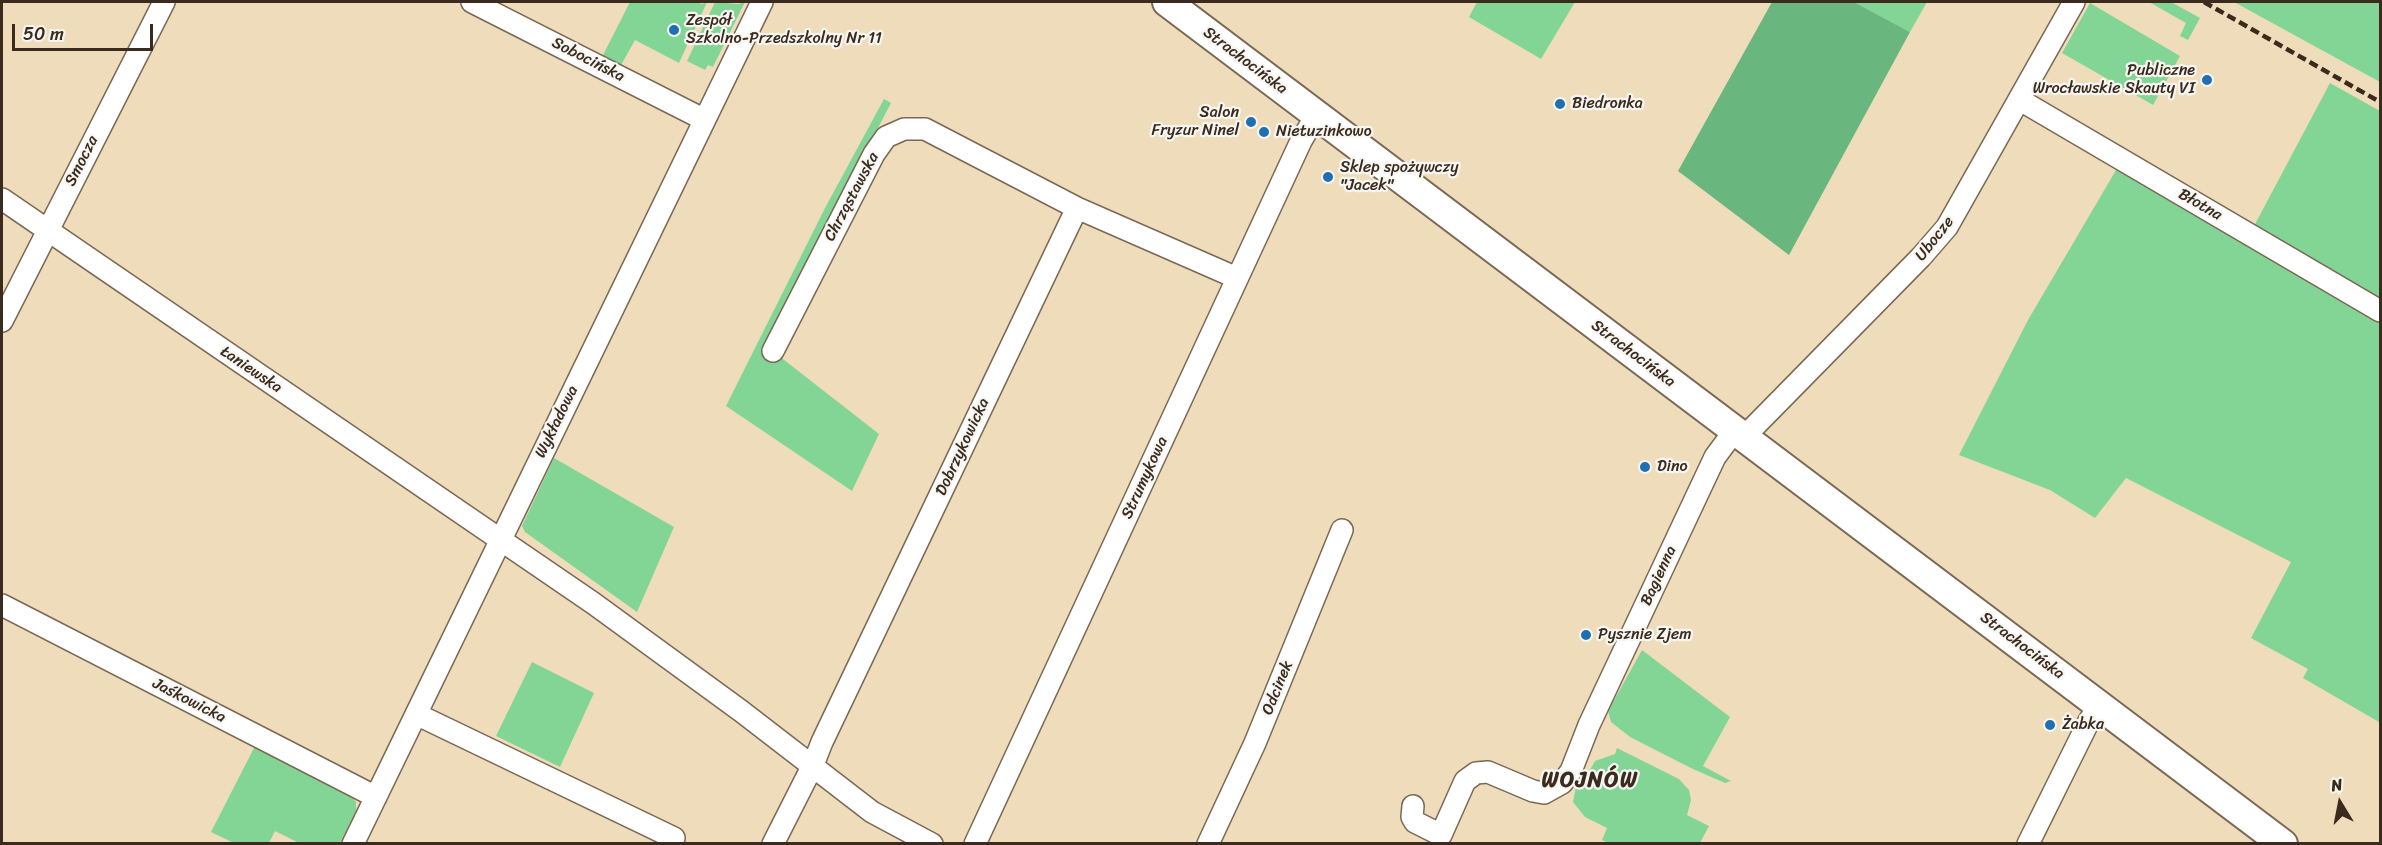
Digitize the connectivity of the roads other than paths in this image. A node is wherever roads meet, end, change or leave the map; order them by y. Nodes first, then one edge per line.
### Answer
1 (164, 2) edge
2 (472, 2) edge
3 (762, 2) edge
4 (1167, 2) edge
5 (2074, 2) edge
6 (2020, 99) junction
7 (1317, 114) junction
8 (703, 119) junction
9 (2, 199) edge
10 (1077, 208) junction
11 (46, 230) junction
12 (1237, 278) junction
13 (2380, 311) edge
14 (2, 321) edge
15 (773, 351) dead end
16 (1740, 434) junction
17 (1342, 530) dead end
18 (501, 539) junction
19 (2, 605) edge
20 (2100, 705) junction
21 (416, 714) junction
22 (813, 765) junction
23 (376, 797) junction
24 (1413, 806) dead end
25 (674, 838) dead end
26 (353, 843) edge
27 (773, 843) edge
28 (932, 843) edge
29 (975, 843) edge
30 (1208, 843) edge
31 (2028, 843) edge
32 (2283, 843) edge

1 - 11 street, Smocza
2 - 8 street, Sobocińska
3 - 8 street, Wykładowa
4 - 7 main road, Strachocińska
5 - 6 street, Ubocze
6 - 13 street, Błotna
6 - 16 street, Ubocze
7 - 12 street, Strumykowa
7 - 16 main road, Strachocińska
8 - 18 street, Wykładowa
9 - 11 street, Łaniewska
10 - 12 street
10 - 15 street, Chrząstawska
10 - 22 street, Dobrzykowicka
11 - 14 street, Smocza
11 - 18 street, Łaniewska
12 - 29 street, Strumykowa
16 - 20 main road, Strachocińska
16 - 24 street, Bagienna
17 - 30 street, Odcinek
18 - 21 street, Wykładowa
18 - 22 street, Łaniewska
19 - 23 street, Jaśkowicka
20 - 31 street
20 - 32 main road, Strachocińska
21 - 23 street, Wykładowa
21 - 25 street
22 - 27 street, Dobrzykowicka
22 - 28 street, Łaniewska
23 - 26 street, Wykładowa

